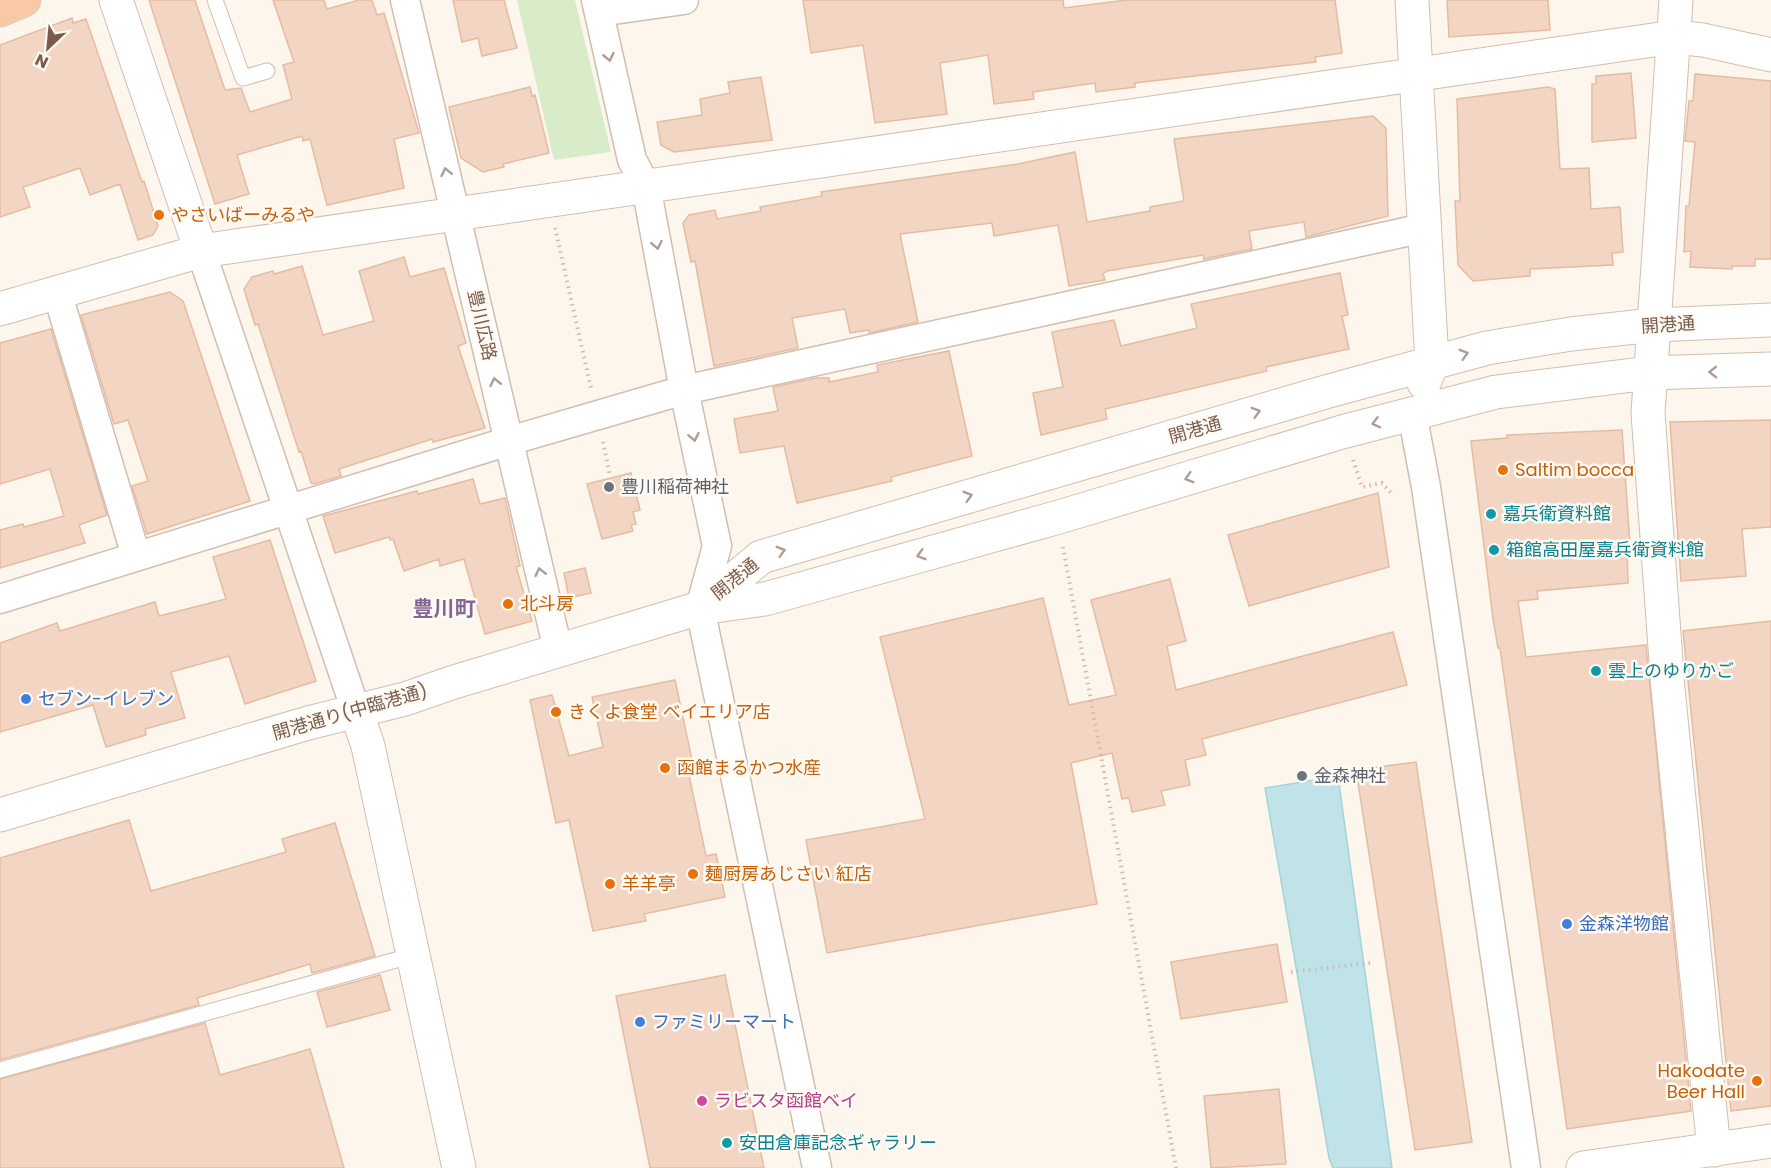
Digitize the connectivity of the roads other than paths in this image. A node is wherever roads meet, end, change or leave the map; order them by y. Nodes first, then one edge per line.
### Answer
1 (24, 0) edge
2 (116, 0) edge
3 (214, 0) edge
4 (405, 0) edge
5 (684, 0) edge
6 (1412, 0) edge
7 (1676, 0) edge
8 (597, 6) edge
9 (0, 10) edge
10 (1674, 38) junction
11 (1771, 55) edge
12 (267, 71) dead end
13 (1415, 76) junction
14 (645, 186) junction
15 (455, 213) junction
16 (1424, 228) junction
17 (201, 251) junction
18 (57, 292) junction
19 (0, 309) edge
20 (1771, 320) edge
21 (1653, 325) junction
22 (1432, 363) junction
23 (1771, 369) edge
24 (1649, 373) junction
25 (684, 390) junction
26 (1413, 413) junction
27 (509, 441) junction
28 (290, 509) junction
29 (136, 556) junction
30 (0, 599) edge
31 (700, 608) junction
32 (558, 650) junction
33 (356, 711) junction
34 (0, 815) edge
35 (414, 955) junction
36 (0, 1070) edge
37 (1771, 1141) edge
38 (1714, 1150) junction
39 (459, 1168) edge
40 (817, 1168) edge
41 (1526, 1168) edge
42 (1583, 1168) edge

1 - 9 highway
2 - 17 street
3 - 12 lane
15 -> 4 street, 豊川広路
5 - 8 street
6 - 13 street
7 - 10 street
8 -> 14 street
10 - 11 street
10 - 13 street
10 - 21 street
13 - 14 street
13 - 16 street
14 - 15 street
14 -> 25 street
15 - 17 street
27 -> 15 street, 豊川広路
16 - 22 street
16 - 25 street
17 - 18 street
17 - 28 street
18 - 19 street
18 - 29 street
20 - 21 street, 開港通
22 -> 21 street, 開港通
21 - 24 street
22 - 26 street
31 -> 22 street, 開港通
23 -> 24 street, 開港通
24 - 26 street, 開港通
24 - 38 street
25 - 27 street
25 -> 31 street
26 -> 31 street, 開港通
26 - 41 street
27 - 28 street
32 -> 27 street, 豊川広路
28 - 29 street
28 - 33 street
29 - 30 street
31 - 32 street, 開港通り(中臨港通)
31 - 40 street
32 - 33 street, 開港通り(中臨港通)
33 - 34 street, 開港通り(中臨港通)
33 - 35 street
35 - 36 lane
35 - 39 street
37 - 38 street
38 - 42 street

